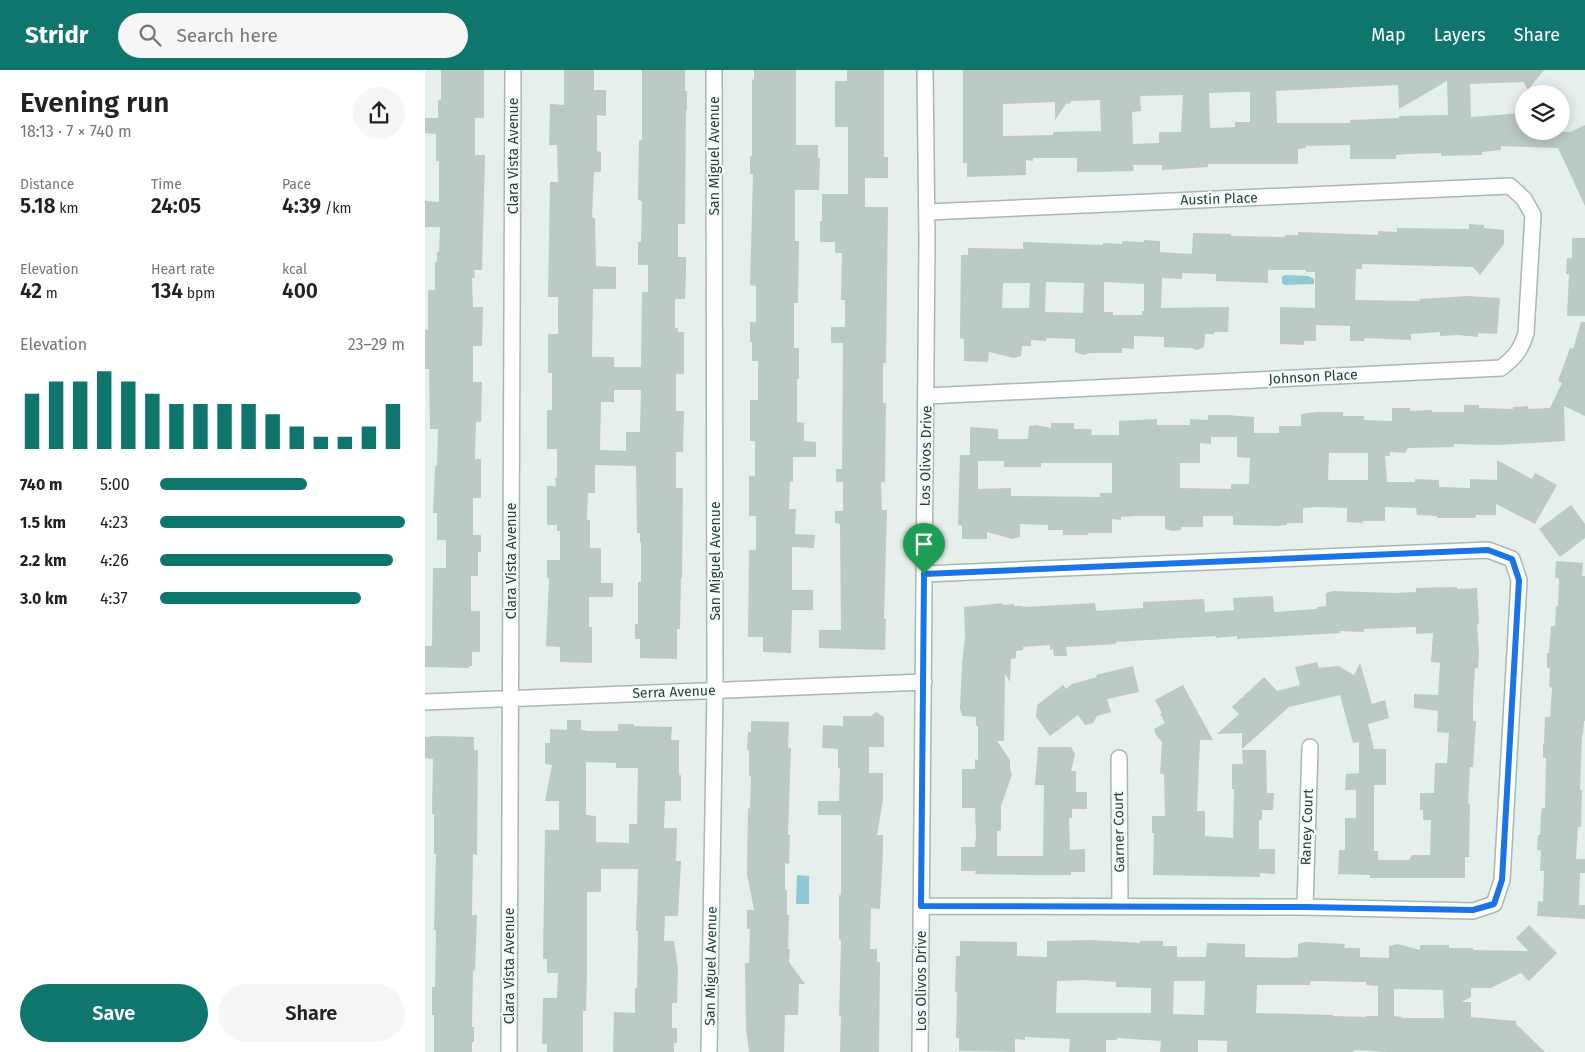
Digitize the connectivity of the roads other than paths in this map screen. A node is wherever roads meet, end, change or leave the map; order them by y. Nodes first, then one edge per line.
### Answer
1 (513, 70) edge
2 (714, 70) edge
3 (925, 70) edge
4 (1511, 186) joint
5 (928, 212) junction
6 (927, 396) junction
7 (924, 574) junction
8 (924, 682) junction
9 (715, 690) junction
10 (510, 698) junction
11 (425, 702) edge
12 (1310, 747) dead end
13 (1119, 758) dead end
14 (921, 906) junction
15 (1120, 906) junction
16 (1305, 907) junction
17 (509, 1052) edge
18 (709, 1052) edge
19 (920, 1052) edge

1 - 10 street, Clara Vista Avenue
2 - 9 street, San Miguel Avenue
3 - 5 street, Los Olivos Drive
4 - 5 street, Austin Place
4 - 6 street, Johnson Place
5 - 6 street, Los Olivos Drive
6 - 7 street, Los Olivos Drive
7 - 8 street, Los Olivos Drive
7 - 16 street
8 - 9 street, Serra Avenue
8 - 14 street, Los Olivos Drive
9 - 10 street, Serra Avenue
9 - 18 street, San Miguel Avenue
10 - 11 street, Serra Avenue
10 - 17 street, Clara Vista Avenue
12 - 16 street, Raney Court
13 - 15 street, Garner Court
14 - 15 street
14 - 19 street, Los Olivos Drive
15 - 16 street

